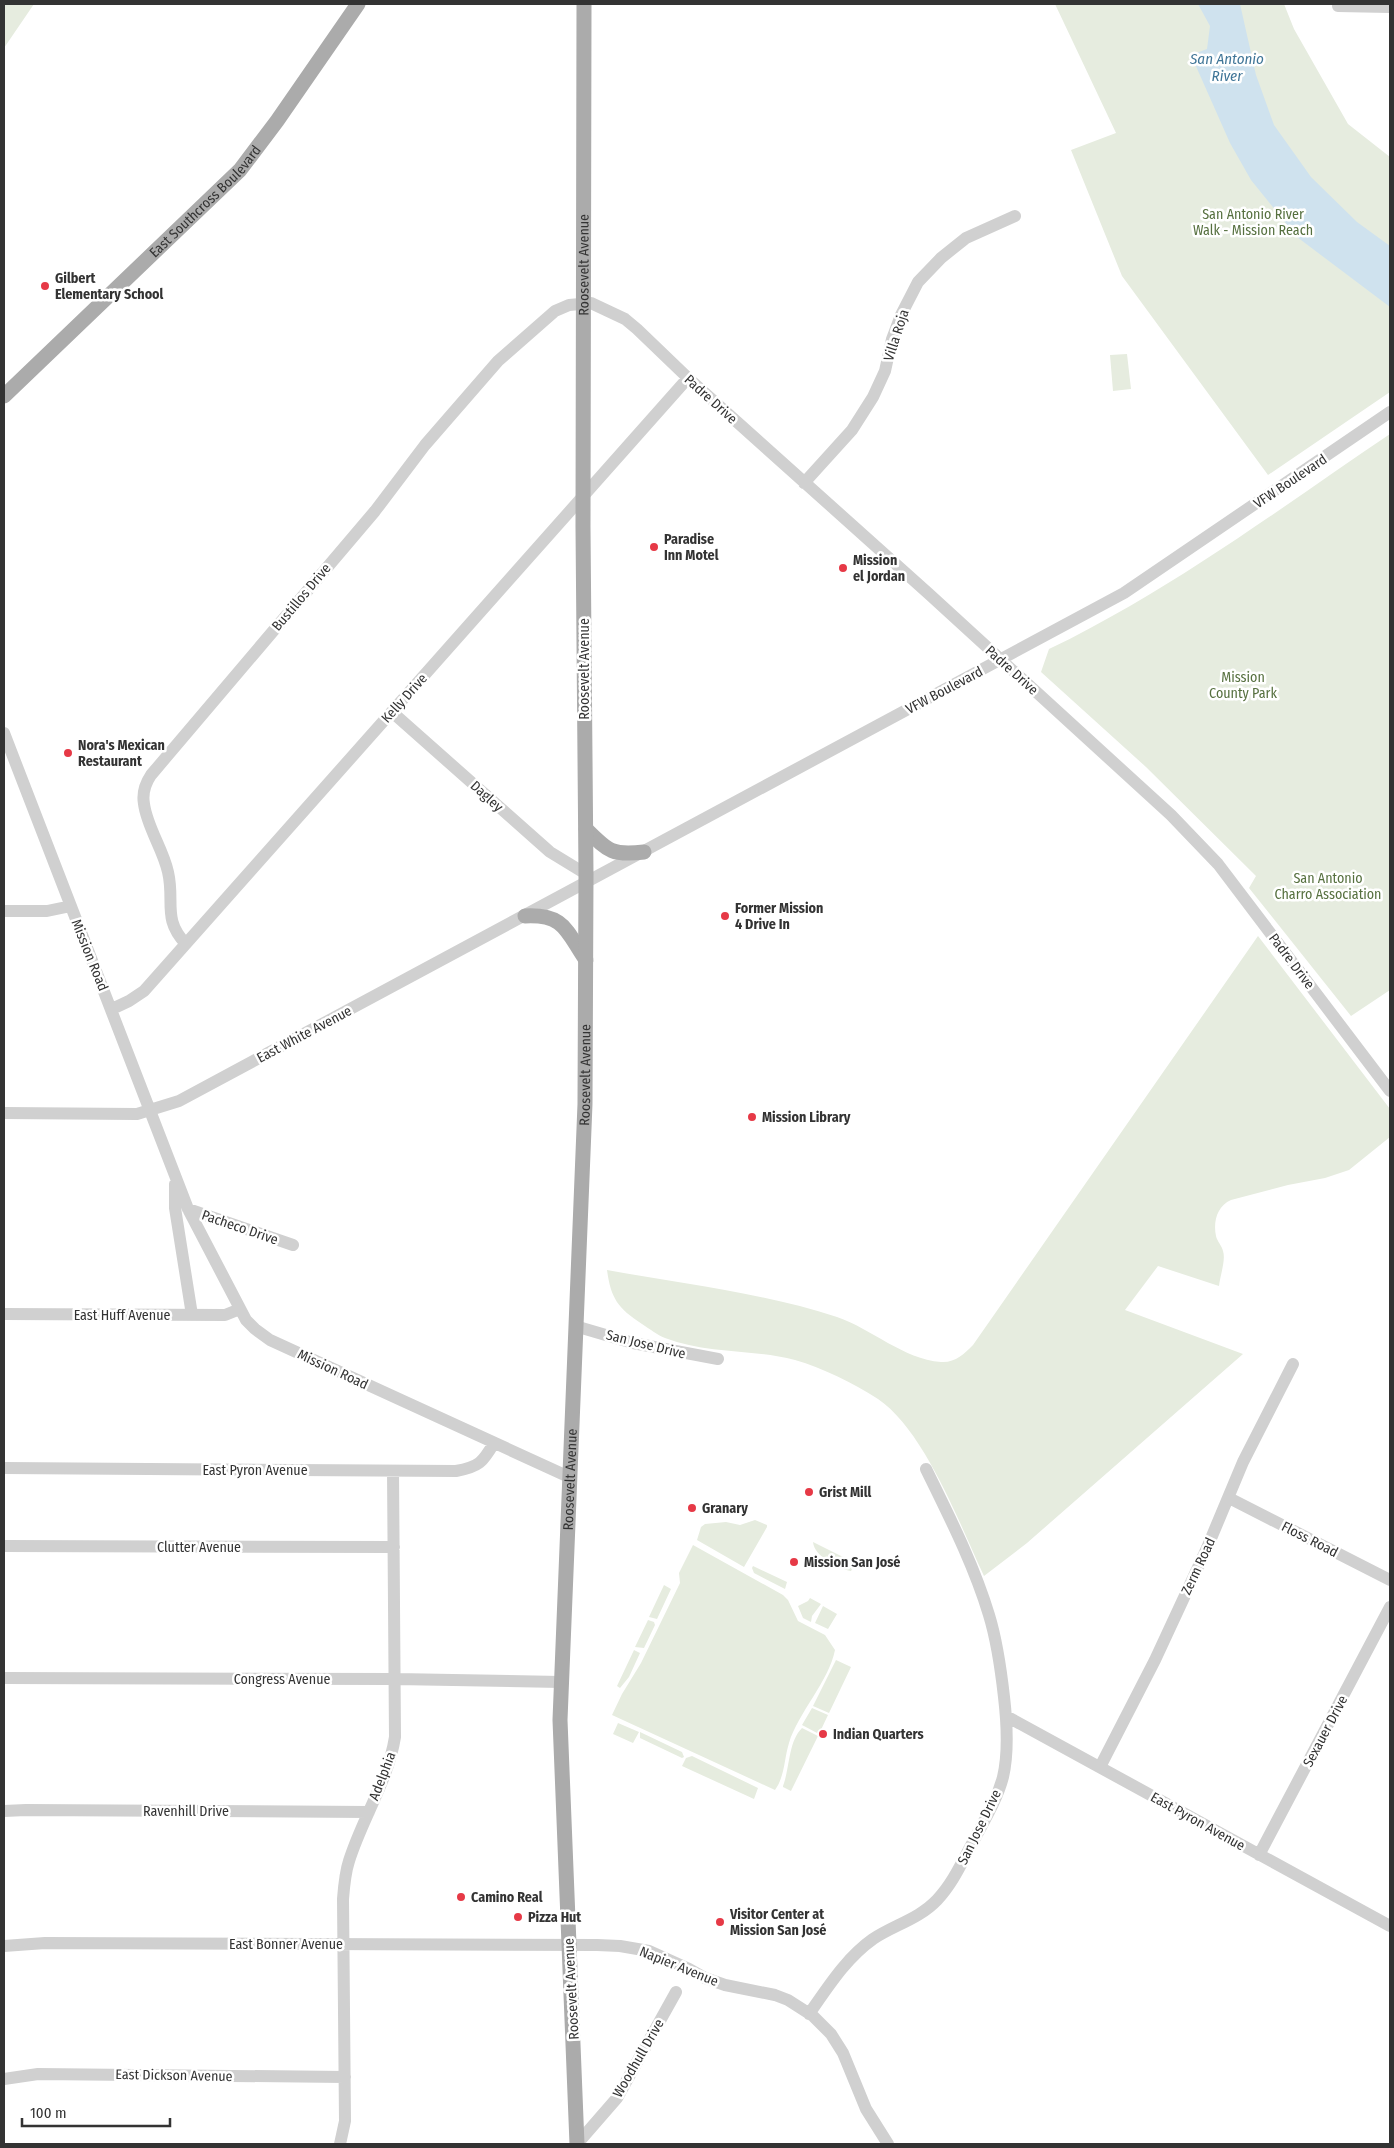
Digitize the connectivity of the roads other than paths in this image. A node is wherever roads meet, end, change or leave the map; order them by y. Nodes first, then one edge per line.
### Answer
1 (358, 4) edge
2 (584, 4) edge
3 (1338, 6) dead end
4 (1390, 7) edge
5 (1015, 216) dead end
6 (583, 303) junction
7 (688, 378) junction
8 (4, 396) edge
9 (1390, 412) edge
10 (804, 483) junction
11 (583, 497) junction
12 (1000, 660) junction
13 (392, 712) junction
14 (4, 732) edge
15 (586, 829) junction
16 (644, 852) junction
17 (586, 879) junction
18 (71, 906) junction
19 (4, 911) edge
20 (525, 916) junction
21 (186, 944) junction
22 (586, 960) junction
23 (112, 1009) junction
24 (1390, 1092) edge
25 (150, 1110) junction
26 (4, 1113) edge
27 (175, 1178) junction
28 (188, 1209) junction
29 (293, 1245) dead end
30 (240, 1309) junction
31 (4, 1314) edge
32 (192, 1316) junction
33 (575, 1326) junction
34 (718, 1359) dead end
35 (1293, 1364) dead end
36 (494, 1443) junction
37 (4, 1468) edge
38 (926, 1469) dead end
39 (393, 1471) junction
40 (569, 1477) junction
41 (1229, 1498) junction
42 (4, 1546) edge
43 (394, 1547) junction
44 (1390, 1580) edge
45 (1390, 1607) edge
46 (4, 1678) edge
47 (396, 1679) junction
48 (561, 1682) junction
49 (1006, 1716) junction
50 (1100, 1768) junction
51 (4, 1811) edge
52 (369, 1812) junction
53 (1259, 1855) junction
54 (1390, 1926) edge
55 (343, 1944) junction
56 (569, 1945) junction
57 (4, 1946) edge
58 (676, 1992) dead end
59 (809, 2014) junction
60 (345, 2077) junction
61 (4, 2080) edge
62 (340, 2144) edge
63 (577, 2144) edge
64 (888, 2144) edge

1 - 8 main road, East Southcross Boulevard
2 - 6 main road, Roosevelt Avenue
3 - 4 street
5 - 10 street, Villa Roja
6 - 7 street, Padre Drive
6 - 11 main road, Roosevelt Avenue
6 - 21 street, Bustillos Drive
7 - 10 street, Padre Drive
7 - 11 street, Kelly Drive
9 - 12 street, VFW Boulevard
10 - 12 street, Padre Drive
11 - 13 street, Kelly Drive
11 - 15 main road, Roosevelt Avenue
12 - 16 street, VFW Boulevard
12 - 24 street, Padre Drive
13 - 17 street, Dagley
13 - 21 street, Kelly Drive
14 - 18 street, Mission Road
15 - 16 main road
15 - 17 main road, Roosevelt Avenue
16 - 17 street, VFW Boulevard
17 - 20 street, East White Avenue
17 - 22 main road, Roosevelt Avenue
18 - 19 street
18 - 23 street, Mission Road
20 - 22 main road
20 - 25 street, East White Avenue
21 - 23 street, Kelly Drive
22 - 33 main road, Roosevelt Avenue
23 - 25 street, Mission Road
25 - 26 street, East White Avenue
25 - 27 street, Mission Road
27 - 28 street, Mission Road
27 - 32 street, Mission Road
28 - 29 street, Pacheco Drive
28 - 30 street, Mission Road
30 - 32 street, East Huff Avenue
30 - 36 street, Mission Road
31 - 32 street, East Huff Avenue
33 - 34 street, San Jose Drive
33 - 40 main road, Roosevelt Avenue
35 - 41 street, Zerm Road
36 - 39 street, East Pyron Avenue
36 - 40 street, Mission Road
37 - 39 street, East Pyron Avenue
38 - 49 street, San Jose Drive
39 - 43 street, Adelphia
40 - 48 main road, Roosevelt Avenue
41 - 44 street, Floss Road
41 - 50 street, Zerm Road
42 - 43 street, Clutter Avenue
43 - 47 street, Adelphia
45 - 53 street, Sexauer Drive
46 - 47 street, Congress Avenue
47 - 48 street, Congress Avenue
47 - 52 street, Adelphia
48 - 56 main road, Roosevelt Avenue
49 - 50 street, East Pyron Avenue
49 - 59 street, San Jose Drive
50 - 53 street, East Pyron Avenue
51 - 52 street, Ravenhill Drive
52 - 55 street, Adelphia
53 - 54 street, East Pyron Avenue
55 - 56 street, East Bonner Avenue
55 - 57 street, East Bonner Avenue
55 - 60 street, Adelphia
56 - 59 street, Napier Avenue
56 - 63 main road, Roosevelt Avenue
58 - 63 street, Woodhull Drive
59 - 64 street, Napier Avenue
60 - 61 street, East Dickson Avenue
60 - 62 street, Adelphia

